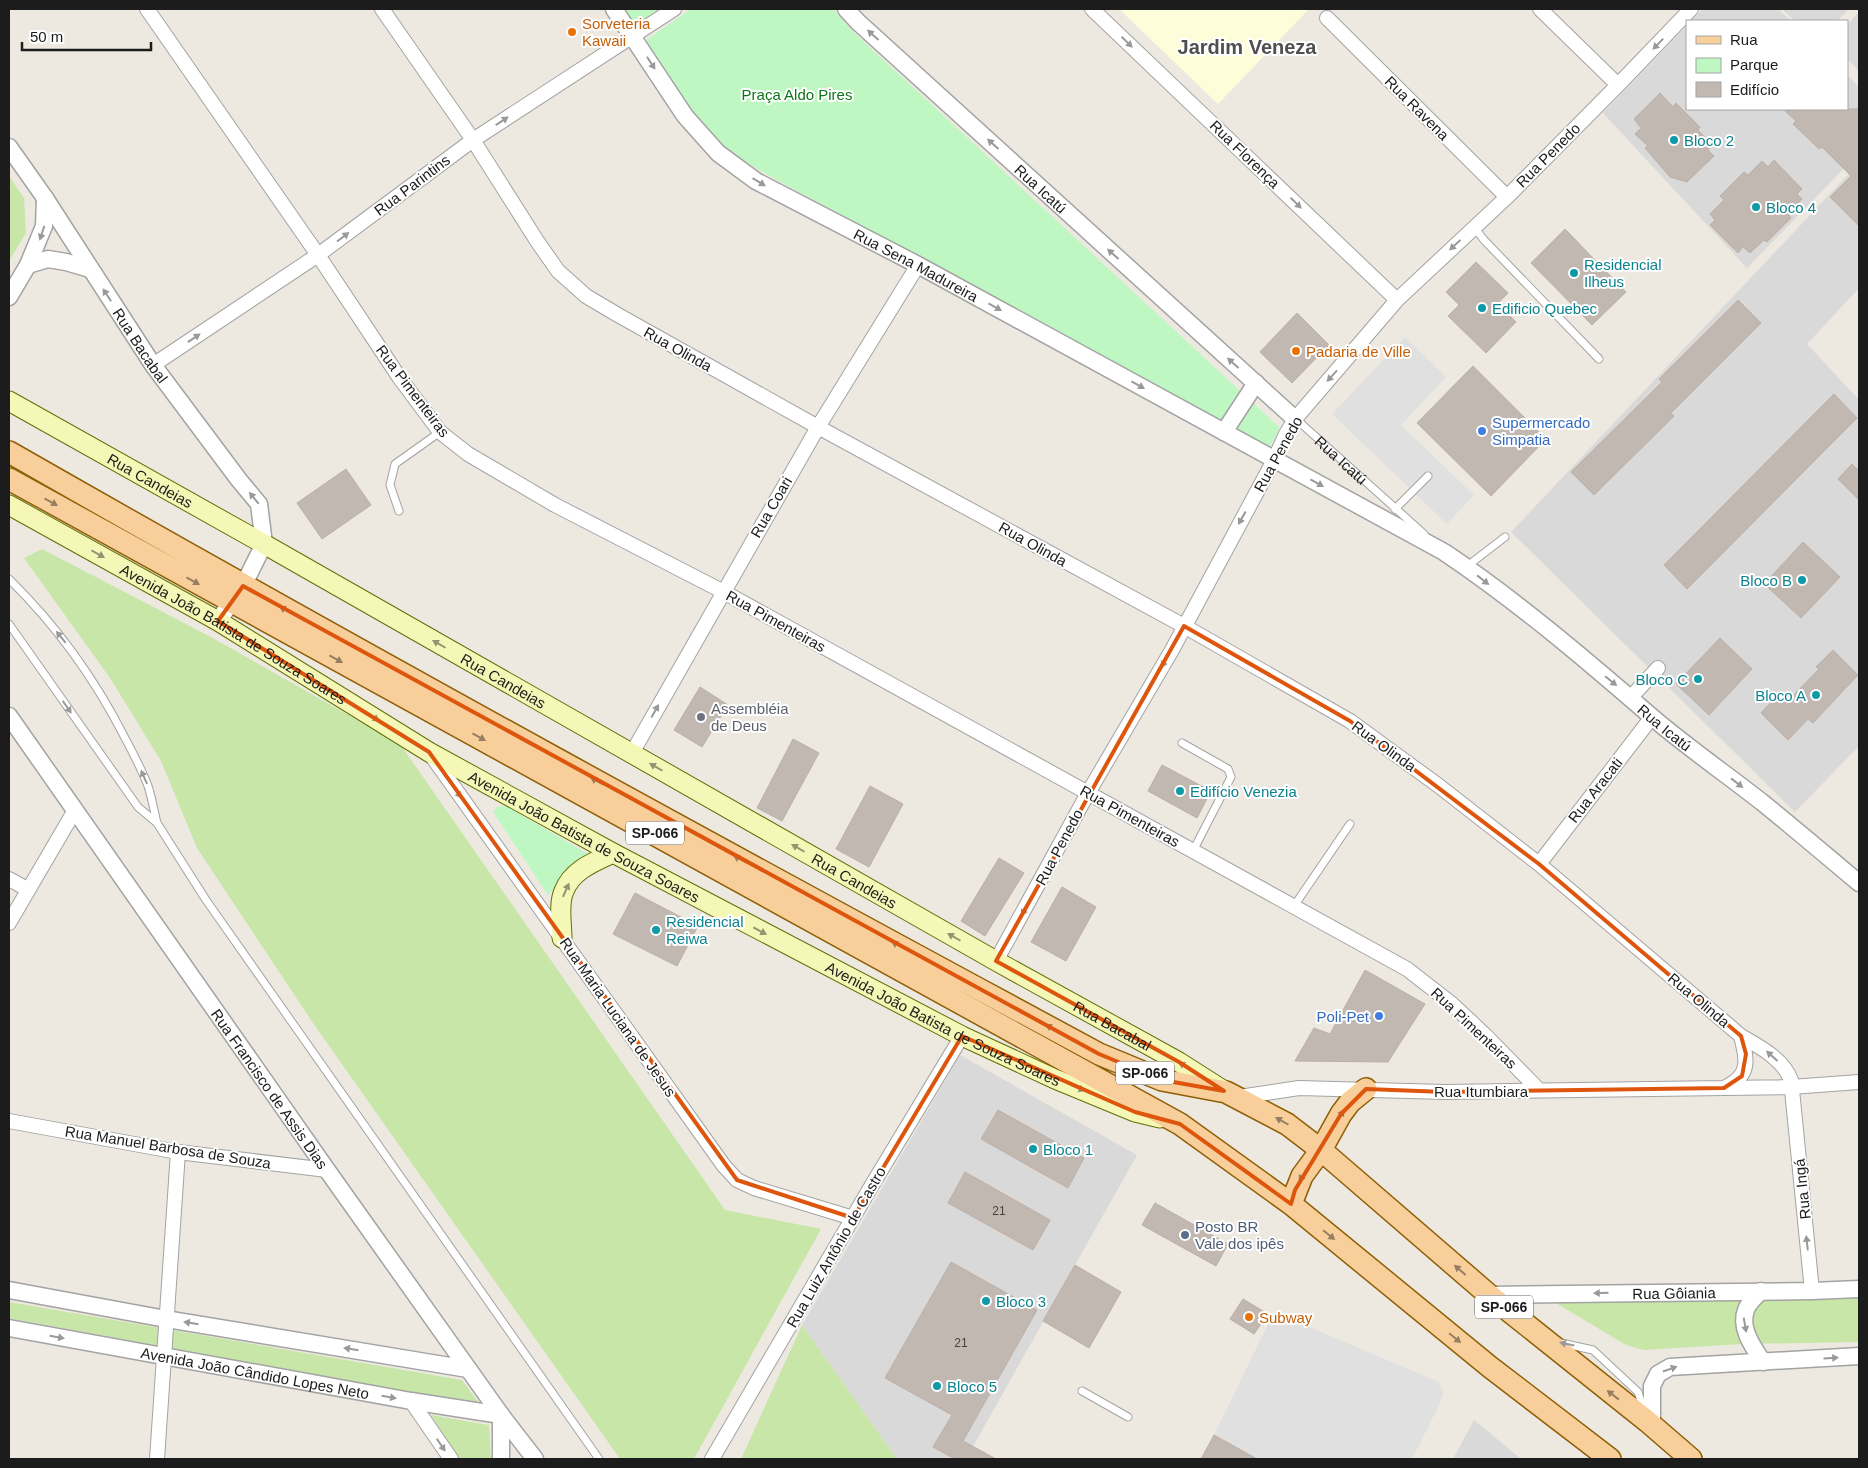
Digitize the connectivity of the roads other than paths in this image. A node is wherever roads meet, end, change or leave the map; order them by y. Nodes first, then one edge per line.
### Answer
1 (147, 9) edge
2 (382, 9) edge
3 (614, 9) edge
4 (674, 9) edge
5 (846, 9) edge
6 (1092, 9) edge
7 (1540, 9) edge
8 (1691, 9) edge
9 (1327, 18) dead end
10 (633, 36) junction
11 (1618, 86) junction
12 (473, 140) junction
13 (9, 147) edge
14 (1507, 196) junction
15 (45, 198) junction
16 (1474, 227) junction
17 (318, 255) junction
18 (28, 265) junction
19 (918, 265) junction
20 (90, 269) junction
21 (9, 297) edge
22 (1397, 300) junction
23 (1600, 358) dead end
24 (153, 365) junction
25 (1256, 384) junction
26 (9, 401) edge
27 (1295, 419) junction
28 (818, 427) junction
29 (440, 432) junction
30 (1224, 432) junction
31 (9, 452) edge
32 (1274, 460) junction
33 (1428, 476) dead end
34 (9, 478) edge
35 (9, 506) edge
36 (1395, 508) junction
37 (399, 511) dead end
38 (1505, 537) dead end
39 (264, 544) junction
40 (1444, 552) junction
41 (1466, 567) junction
42 (9, 579) edge
43 (722, 591) junction
44 (237, 594) junction
45 (218, 621) junction
46 (9, 624) edge
47 (1184, 626) junction
48 (1658, 668) dead end
49 (1631, 698) junction
50 (9, 716) edge
51 (1652, 717) junction
52 (1182, 743) dead end
53 (429, 752) junction
54 (632, 753) junction
55 (1088, 793) junction
56 (74, 810) junction
57 (157, 823) junction
58 (1350, 824) dead end
59 (1193, 850) junction
60 (613, 853) junction
61 (1539, 864) junction
62 (9, 879) edge
63 (1859, 883) edge
64 (27, 889) junction
65 (1294, 906) junction
66 (9, 922) edge
67 (562, 938) junction
68 (996, 961) junction
69 (962, 1036) junction
70 (1742, 1036) junction
71 (1859, 1082) edge
72 (1791, 1086) junction
73 (1366, 1088) junction
74 (1724, 1088) junction
75 (1539, 1090) junction
76 (1232, 1095) junction
77 (9, 1121) edge
78 (1180, 1124) junction
79 (1321, 1150) junction
80 (178, 1152) junction
81 (327, 1170) junction
82 (1291, 1204) junction
83 (854, 1218) junction
84 (1859, 1289) edge
85 (9, 1290) edge
86 (1761, 1291) junction
87 (1812, 1291) junction
88 (1488, 1295) junction
89 (166, 1319) junction
90 (9, 1328) edge
91 (164, 1355) junction
92 (1859, 1356) edge
93 (1763, 1362) junction
94 (468, 1369) junction
95 (1082, 1391) dead end
96 (411, 1401) junction
97 (502, 1415) junction
98 (1128, 1417) dead end
99 (1650, 1423) junction
100 (156, 1459) edge
101 (450, 1459) edge
102 (501, 1459) edge
103 (535, 1459) edge
104 (599, 1459) edge
105 (712, 1459) edge
106 (1610, 1459) edge
107 (1691, 1459) edge

1 - 17 street, Rua Pimenteiras
2 - 12 street, Rua Olinda
3 - 10 street, Rua Sena Madureira
4 - 10 street, Rua Parintins
25 -> 5 street, Rua Icatú
6 -> 22 street, Rua Florença
7 - 11 street
8 -> 11 street, Rua Penedo
9 - 14 street, Rua Ravena
12 -> 10 street, Rua Parintins
10 -> 19 street, Rua Sena Madureira
11 - 14 street, Rua Penedo
17 -> 12 street, Rua Parintins
12 - 28 street, Rua Olinda
13 - 15 street, Rua Bacabal
14 - 16 street, Rua Penedo
15 -> 18 street
15 - 20 street, Rua Bacabal
16 -> 22 street, Rua Penedo
16 - 23 lane
24 -> 17 street, Rua Parintins
17 - 29 street, Rua Pimenteiras
18 - 20 street
18 - 21 street
19 - 28 street, Rua Coari
19 -> 30 street, Rua Sena Madureira
24 -> 20 street, Rua Bacabal
22 -> 27 street, Rua Penedo
39 -> 24 street, Rua Bacabal
25 - 27 street, Rua Icatú
25 - 30 street
26 - 39 main road, Rua Candeias
27 - 32 street, Rua Penedo
27 - 36 lane, Rua Icatú
28 - 43 street, Rua Coari
28 - 47 street, Rua Olinda
29 - 37 lane
29 - 43 street, Rua Pimenteiras
30 - 32 street, Rua Sena Madureira
31 - 44 main road, SP-066
32 -> 40 street, Rua Sena Madureira
32 -> 47 street, Rua Penedo
33 - 36 lane
34 -> 44 main road, SP-066
35 -> 45 main road, Avenida João Batista de Souza Soares
36 - 40 lane, Rua Icatú
38 - 41 lane
39 - 44 street
54 -> 39 main road, Rua Candeias
40 - 41 street, Rua Icatú
41 -> 49 street, Rua Icatú
57 -> 42 lane
54 -> 43 street, Rua Coari
43 - 55 street, Rua Pimenteiras
44 - 45 street
76 -> 44 main road, SP-066
44 -> 78 main road, SP-066
45 -> 53 main road, Avenida João Batista de Souza Soares
46 -> 57 lane
47 -> 55 street, Rua Penedo
47 - 61 street, Rua Olinda
48 - 49 street
49 - 51 street, Rua Icatú
50 - 56 street, Rua Francisco de Assis Dias
51 - 61 street, Rua Aracati
51 -> 63 street, Rua Icatú
52 - 59 lane
53 - 60 main road, Avenida João Batista de Souza Soares
53 -> 67 street, Rua Maria Luciana de Jesus
68 -> 54 main road, Rua Candeias
55 - 59 street, Rua Pimenteiras
55 -> 68 street, Rua Penedo
56 - 64 street
56 - 81 street, Rua Francisco de Assis Dias
57 - 104 lane
58 - 65 lane
59 - 65 street, Rua Pimenteiras
67 -> 60 main road
60 -> 69 main road, Avenida João Batista de Souza Soares
61 - 70 street, Rua Olinda
62 - 64 street
64 - 66 street
65 - 75 street, Rua Pimenteiras
67 - 83 street, Rua Maria Luciana de Jesus
76 -> 68 main road, Rua Bacabal
69 -> 78 main road, Avenida João Batista de Souza Soares
69 - 83 street, Rua Luiz Antônio de Castro
72 -> 70 street, Rua Olinda
70 - 74 street
71 - 72 street
72 - 74 street, Rua Itumbiara
87 -> 72 street, Rua Ingá
73 - 75 street, Rua Itumbiara
73 - 76 street, Rua Itumbiara
79 -> 73 main road
74 - 75 street, Rua Itumbiara
79 -> 76 main road, SP-066
77 - 80 street, Rua Manuel Barbosa de Souza
78 - 82 main road, SP-066
79 -> 82 main road
88 -> 79 main road, SP-066
80 - 81 street, Rua Manuel Barbosa de Souza
80 - 89 street
81 - 94 street, Rua Francisco de Assis Dias
82 -> 106 main road, SP-066
83 - 105 street, Rua Luiz Antônio de Castro
84 - 87 street, Rua Gôiania
85 - 89 street
86 - 87 street, Rua Gôiania
86 -> 88 street, Rua Gôiania
86 -> 93 street
99 -> 88 main road, SP-066
89 - 91 street
94 -> 89 street
90 -> 91 street, Avenida João Cândido Lopes Neto
91 -> 96 street, Avenida João Cândido Lopes Neto
91 - 100 street
93 -> 92 street
99 -> 93 street
94 - 97 street, Rua Francisco de Assis Dias
95 - 98 lane
96 - 97 street, Avenida João Cândido Lopes Neto
96 -> 101 street
97 - 102 street
97 - 103 street, Rua Francisco de Assis Dias
99 - 107 main road, SP-066

